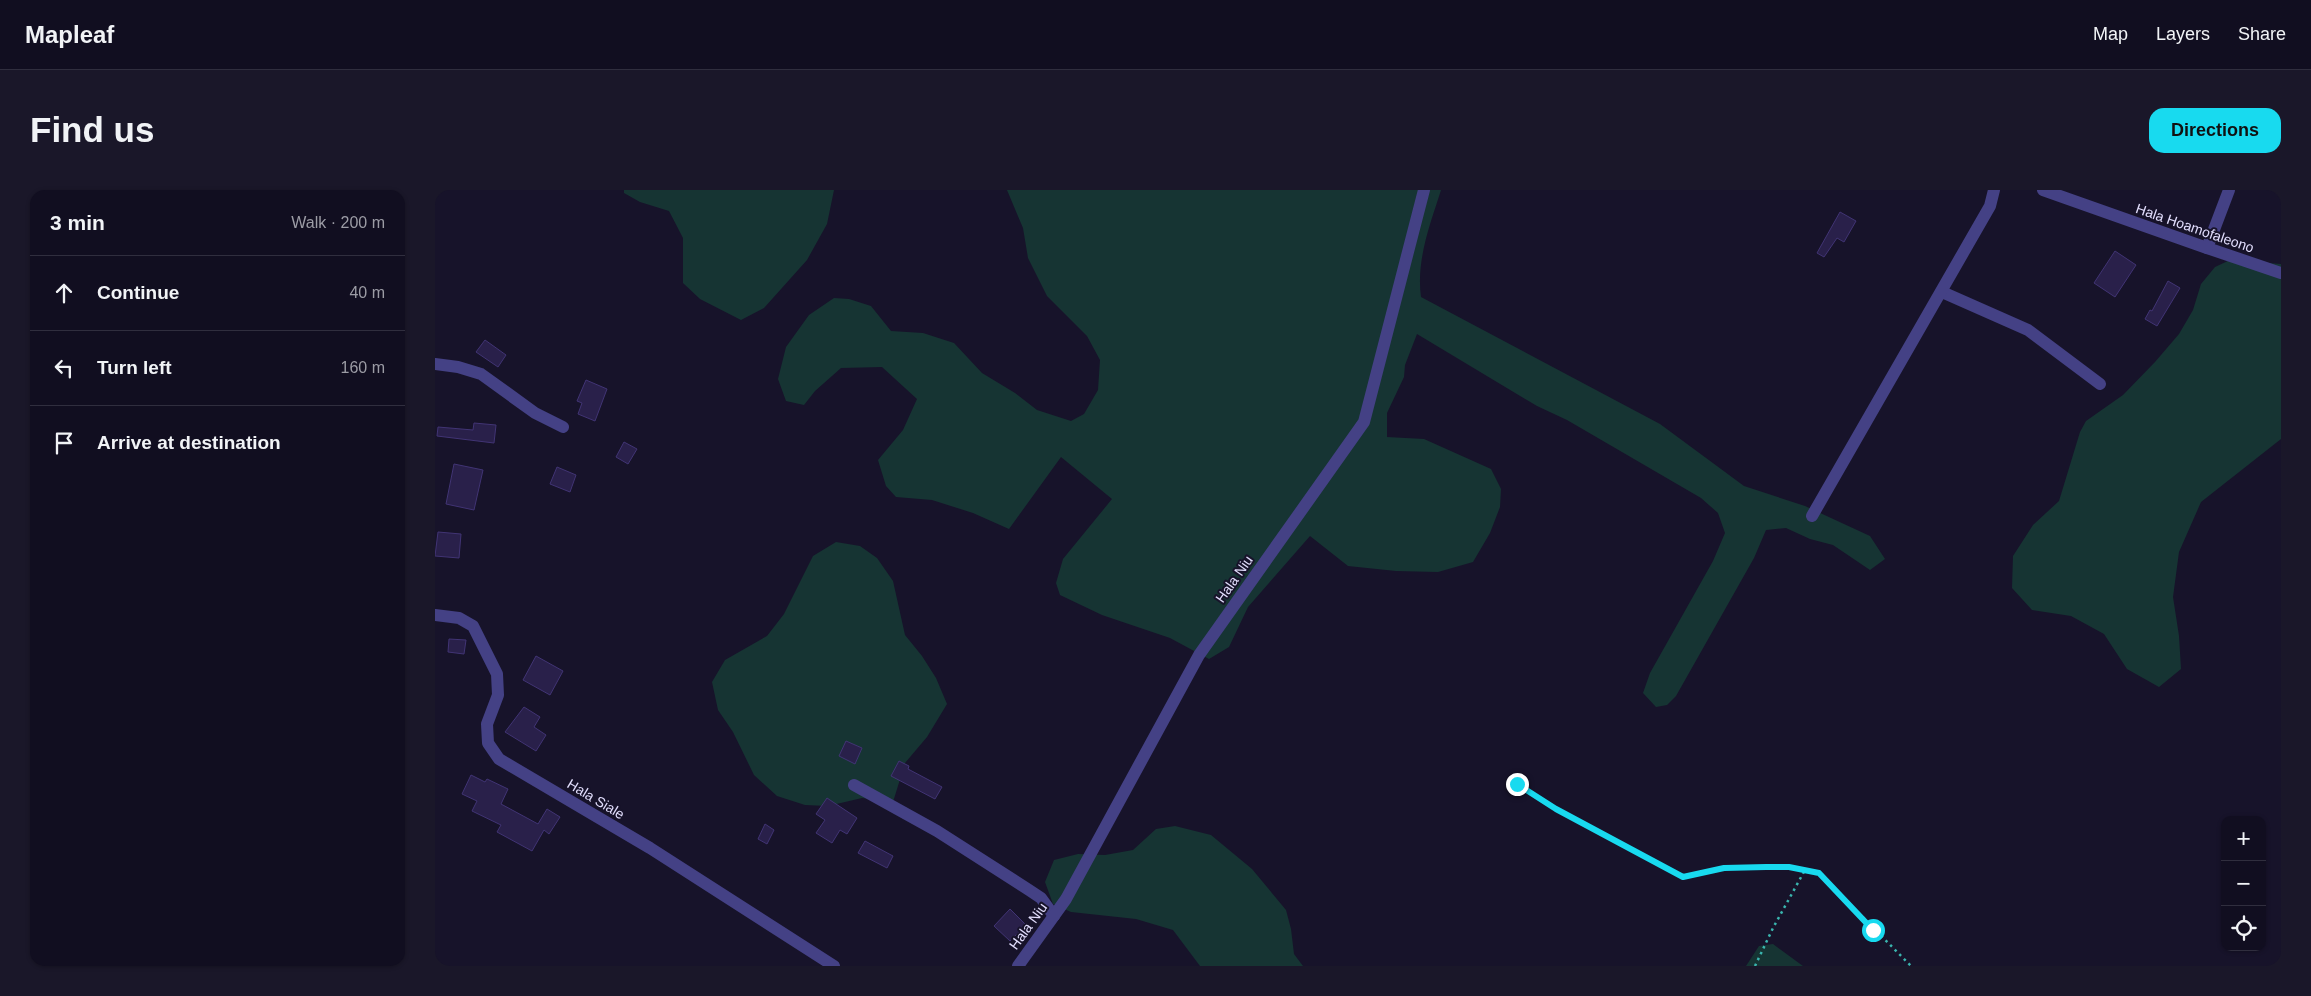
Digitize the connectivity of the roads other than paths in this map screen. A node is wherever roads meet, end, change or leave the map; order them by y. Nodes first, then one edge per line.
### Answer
1 (1424, 190) edge
2 (1993, 190) edge
3 (2043, 190) edge
4 (2229, 190) edge
5 (2207, 248) junction
6 (2281, 273) edge
7 (1942, 292) junction
8 (435, 364) edge
9 (2100, 384) dead end
10 (563, 426) dead end
11 (1812, 516) dead end
12 (435, 615) edge
13 (854, 785) dead end
14 (1054, 916) junction
15 (834, 966) edge
16 (1018, 966) edge

1 - 14 street, Hala Niu
2 - 7 street
3 - 5 street, Hala Hoamofaleono
4 - 5 street
5 - 6 street, Hala Hoamofaleono
7 - 9 street
7 - 11 street
8 - 10 street
12 - 15 street, Hala Siale
13 - 14 street
14 - 16 street, Hala Niu

